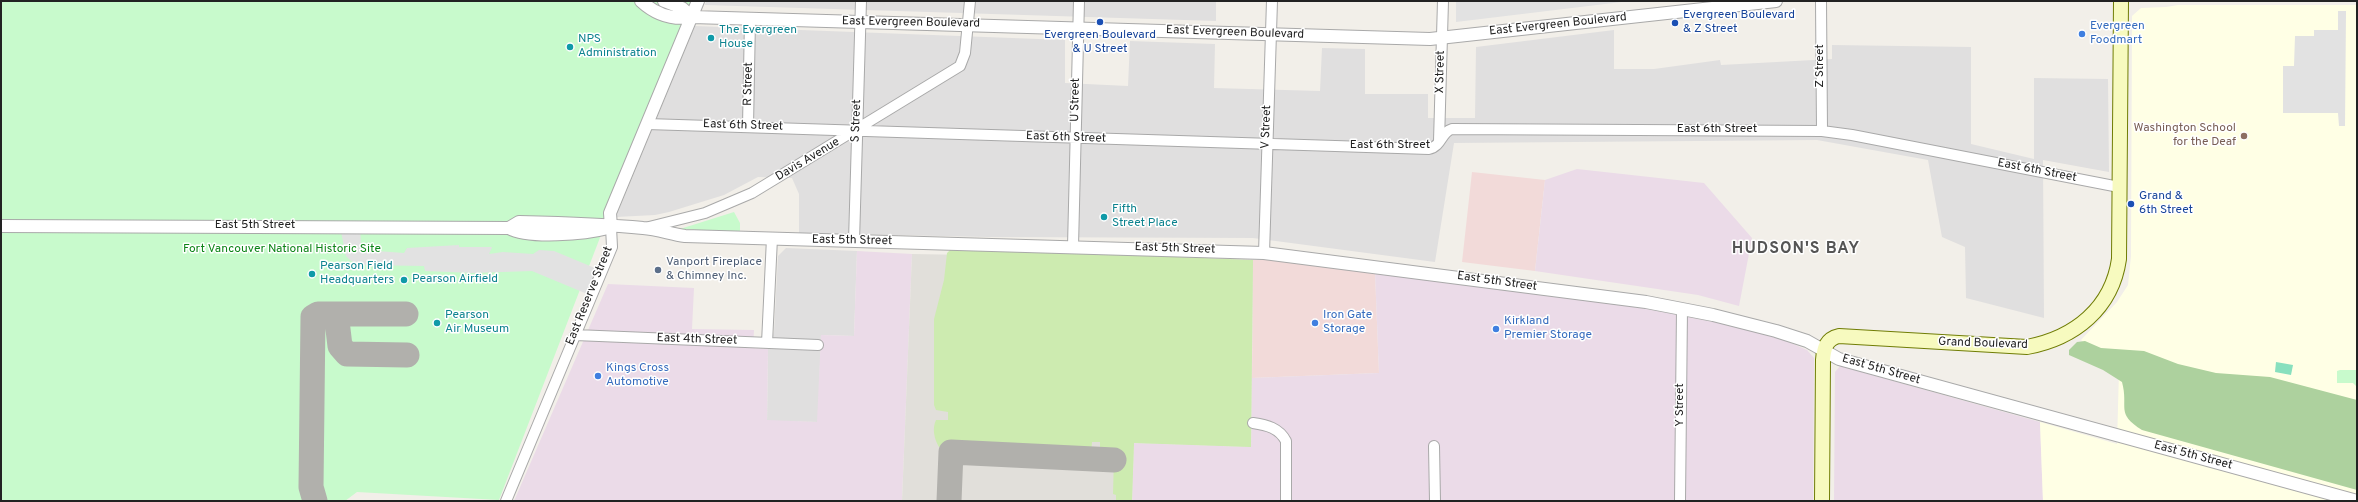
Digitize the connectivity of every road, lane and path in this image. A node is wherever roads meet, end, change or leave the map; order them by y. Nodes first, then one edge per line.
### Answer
1 (641, 1) edge
2 (664, 1) edge
3 (698, 1) edge
4 (861, 1) edge
5 (970, 1) edge
6 (1079, 1) edge
7 (1272, 1) edge
8 (1443, 1) edge
9 (1776, 1) edge
10 (1821, 1) edge
11 (2116, 1) edge
12 (2121, 1) edge
13 (692, 17) junction
14 (750, 19) junction
15 (860, 22) junction
16 (969, 24) junction
17 (1078, 28) junction
18 (1270, 34) junction
19 (1441, 37) junction
20 (2119, 50) junction
21 (647, 124) junction
22 (748, 126) junction
23 (857, 131) junction
24 (1822, 131) junction
25 (1075, 138) junction
26 (1439, 143) junction
27 (1266, 144) junction
28 (2119, 187) junction
29 (1, 226) edge
30 (611, 227) junction
31 (644, 228) junction
32 (772, 238) junction
33 (854, 241) junction
34 (1073, 246) junction
35 (1264, 252) junction
36 (1682, 309) junction
37 (575, 335) junction
38 (767, 343) junction
39 (818, 345) dead end
40 (1824, 350) junction
41 (1253, 423) dead end
42 (1434, 446) dead end
43 (506, 501) edge
44 (1286, 501) edge
45 (1435, 501) edge
46 (1680, 501) edge
47 (1822, 501) edge
48 (2357, 501) edge

1 - 13 street, East Evergreen Boulevard
2 - 13 street
3 - 13 street, East Reserve Street
4 - 15 street, S Street
5 - 16 street
6 - 17 street, U Street
7 - 18 street, V Street
8 - 19 street, X Street
9 - 19 street, East Evergreen Boulevard
10 - 24 street, Z Street
11 - 20 main road, Grand Boulevard
12 - 20 main road, Grand Boulevard
13 - 14 street, East Evergreen Boulevard
13 - 21 street, East Reserve Street
14 - 15 street, East Evergreen Boulevard
14 - 22 street, R Street
15 - 16 street, East Evergreen Boulevard
15 - 23 street, S Street
16 - 17 street, East Evergreen Boulevard
16 - 23 street, Davis Avenue
17 - 18 street, East Evergreen Boulevard
17 - 25 street, U Street
18 - 19 street, East Evergreen Boulevard
18 - 27 street, V Street
19 - 26 street, X Street
20 - 28 main road, Grand Boulevard
21 - 22 street, East 6th Street
21 - 30 street, East Reserve Street
22 - 23 street, East 6th Street
23 - 25 street, East 6th Street
23 - 31 street, Davis Avenue
23 - 33 street, S Street
24 - 26 street, East 6th Street
24 - 28 street, East 6th Street
25 - 27 street, East 6th Street
25 - 34 street, U Street
26 - 27 street, East 6th Street
27 - 35 street, V Street
28 - 40 main road, Grand Boulevard
29 - 30 street, East 5th Street
30 - 31 street, East 5th Street
30 - 37 street, East Reserve Street
31 - 32 street, East 5th Street
32 - 33 street, East 5th Street
32 - 38 street
33 - 34 street, East 5th Street
34 - 35 street, East 5th Street
35 - 36 street, East 5th Street
36 - 40 street, East 5th Street
36 - 46 street, Y Street
37 - 38 street, East 4th Street
37 - 43 street, East Reserve Street
38 - 39 street, East 4th Street
40 - 47 main road
40 - 48 street, East 5th Street
41 - 44 street
42 - 45 street

